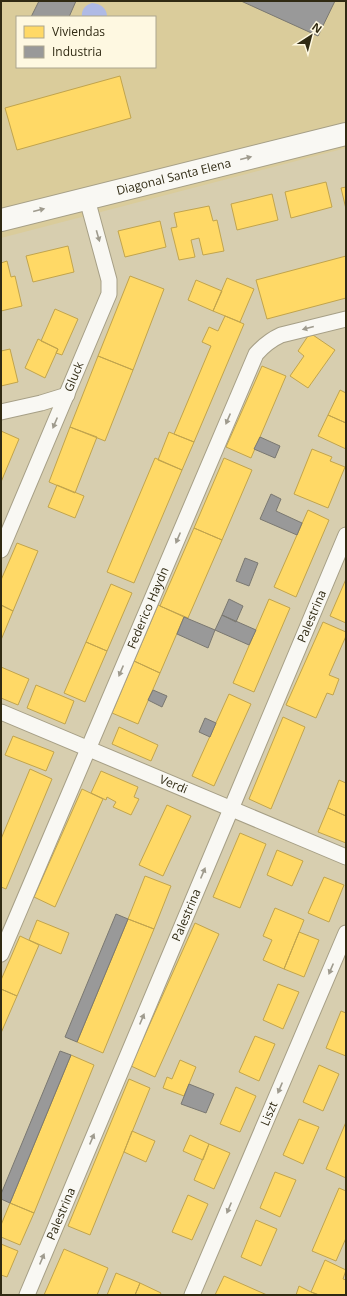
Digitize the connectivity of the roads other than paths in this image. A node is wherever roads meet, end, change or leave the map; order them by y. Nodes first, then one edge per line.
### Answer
1 (346, 134) edge
2 (87, 198) junction
3 (1, 220) edge
4 (346, 319) edge
5 (67, 395) junction
6 (1, 412) edge
7 (346, 534) edge
8 (1, 550) edge
9 (1, 712) edge
10 (88, 749) junction
11 (230, 808) junction
12 (346, 857) edge
13 (346, 933) edge
14 (1, 954) edge
15 (27, 1295) edge
16 (192, 1295) edge

2 -> 1 main road, Diagonal Santa Elena
3 -> 2 main road, Diagonal Santa Elena
2 -> 5 street, Gluck
4 -> 10 street, Federico Haydn
5 - 6 street
5 -> 8 street, Gluck
7 - 11 street, Palestrina
9 - 10 street, Verdi
10 - 11 street, Verdi
10 - 14 street, Federico Haydn
11 - 12 street, Verdi
15 -> 11 street, Palestrina
13 -> 16 street, Liszt

